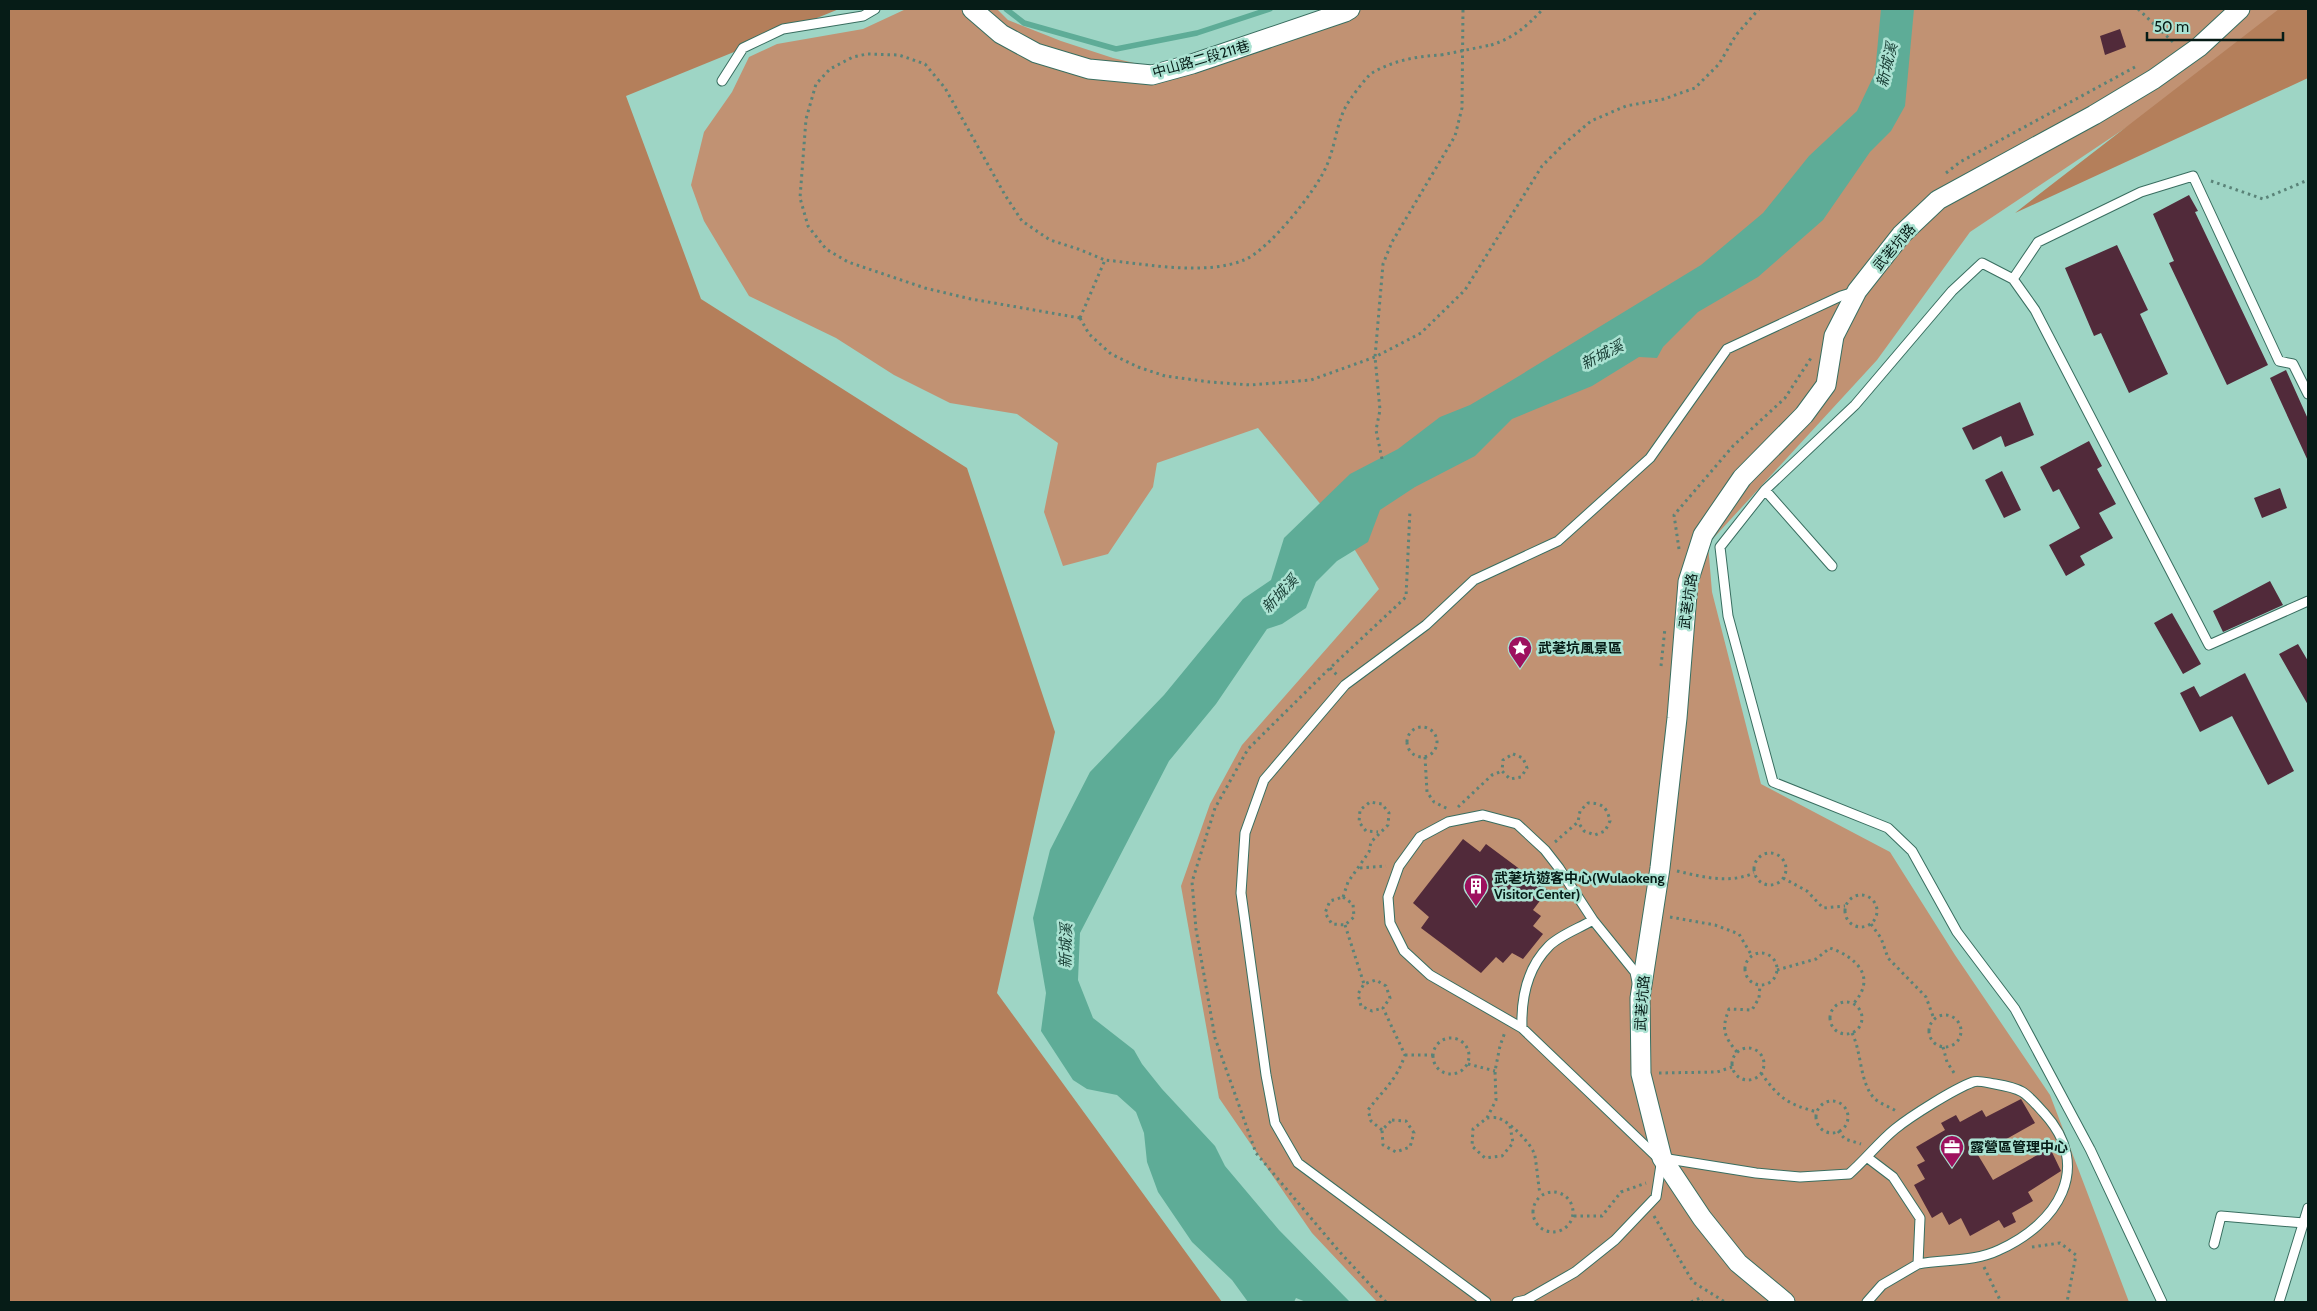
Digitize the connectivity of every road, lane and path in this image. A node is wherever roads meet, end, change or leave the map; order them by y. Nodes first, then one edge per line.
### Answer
1 (875, 9) edge
2 (972, 9) edge
3 (1350, 9) edge
4 (1463, 9) edge
5 (1543, 9) edge
6 (1759, 9) edge
7 (2138, 9) edge
8 (2240, 9) edge
9 (2176, 45) dead end
10 (722, 81) dead end
11 (2194, 176) junction
12 (2308, 180) edge
13 (1105, 260) junction
14 (2013, 280) junction
15 (1857, 292) junction
16 (1080, 318) junction
17 (1375, 357) junction
18 (2308, 394) edge
19 (1382, 459) dead end
20 (1765, 490) junction
21 (1410, 510) dead end
22 (1832, 566) dead end
23 (2308, 601) edge
24 (1330, 668) dead end
25 (1425, 757) junction
26 (1502, 771) junction
27 (1448, 822) junction
28 (1578, 822) junction
29 (1378, 832) junction
30 (1545, 850) junction
31 (1399, 866) junction
32 (1360, 868) junction
33 (1660, 868) junction
34 (1754, 873) junction
35 (1782, 878) junction
36 (1343, 897) junction
37 (1845, 906) junction
38 (1653, 914) junction
39 (1593, 920) junction
40 (1871, 924) junction
41 (1345, 925) junction
42 (1752, 956) junction
43 (1778, 970) junction
44 (1364, 984) junction
45 (1760, 985) junction
46 (1640, 998) junction
47 (1853, 1004) junction
48 (1384, 1008) junction
49 (1934, 1019) junction
50 (1510, 1021) junction
51 (1522, 1028) junction
52 (1852, 1033) junction
53 (1943, 1047) junction
54 (1737, 1052) junction
55 (1405, 1055) junction
56 (1433, 1055) junction
57 (1468, 1064) junction
58 (1732, 1068) junction
59 (1495, 1071) junction
60 (1761, 1073) junction
61 (1642, 1074) junction
62 (1961, 1088) junction
63 (1817, 1112) junction
64 (1486, 1118) junction
65 (1910, 1119) junction
66 (1510, 1126) junction
67 (1382, 1130) junction
68 (1838, 1132) junction
69 (1662, 1158) junction
70 (1868, 1158) junction
71 (1647, 1183) dead end
72 (1540, 1194) junction
73 (1648, 1205) junction
74 (2308, 1208) edge
75 (1574, 1216) junction
76 (2304, 1223) junction
77 (2016, 1240) junction
78 (2214, 1244) dead end
79 (1980, 1256) junction
80 (1918, 1264) junction
81 (1486, 1302) edge
82 (1517, 1302) edge
83 (1691, 1302) edge
84 (1702, 1302) edge
85 (1725, 1302) edge
86 (1785, 1302) edge
87 (1867, 1302) edge
88 (2001, 1302) edge
89 (2067, 1302) edge
90 (2162, 1302) edge
91 (2279, 1302) edge

1 - 10 lane
2 - 3 street, 中山路二段211巷
4 - 17 path
5 - 13 path, bridge
6 - 17 path
7 - 9 path
8 - 15 street, 武荖坑路
11 - 12 path
11 - 14 lane
11 - 18 lane
13 - 16 path
13 - 16 path
14 - 20 lane
14 - 23 lane
15 - 33 street, 武荖坑路
15 - 81 lane
16 - 17 path
17 - 19 path
20 - 22 lane
20 - 90 lane
21 - 24 path
25 - 25 path
25 - 27 path
26 - 26 path
26 - 27 path
27 - 30 lane
27 - 31 lane
28 - 28 path
28 - 30 path
29 - 29 path
29 - 32 path
30 - 39 lane
31 - 32 path
31 - 50 lane
32 - 36 path
33 - 34 path
33 - 38 street, 武荖坑路
34 - 35 path
34 - 35 path
35 - 37 path
36 - 41 path
36 - 41 path
37 - 40 path
37 - 40 path
38 - 42 path
38 - 46 street, 武荖坑路
39 - 46 lane
39 - 51 lane
40 - 49 path
41 - 44 path
42 - 43 path
42 - 45 path
43 - 45 path
43 - 47 path
44 - 48 path
44 - 48 path
45 - 54 path
46 - 61 street, 武荖坑路
47 - 52 path
47 - 52 path
48 - 55 path
49 - 53 path
49 - 53 path
50 - 51 lane
50 - 59 path
51 - 69 lane
52 - 65 path
53 - 62 path
54 - 58 path
54 - 60 path
55 - 56 path
55 - 67 path
56 - 57 path
56 - 57 path
57 - 59 path
58 - 60 path
58 - 61 path
59 - 64 path
60 - 63 path
61 - 69 street, 武荖坑路
62 - 65 lane
62 - 77 lane
63 - 68 path
63 - 68 path
64 - 66 path
64 - 66 path
65 - 70 lane
66 - 72 path
67 - 67 path
68 - 70 path
69 - 70 lane
69 - 73 lane
69 - 86 street, 武荖坑路
70 - 80 lane
71 - 75 path
72 - 75 path
72 - 75 path
73 - 82 lane
73 - 85 path
74 - 76 lane
76 - 78 lane
76 - 91 lane
77 - 79 lane
77 - 89 path
79 - 80 lane
79 - 88 path
80 - 87 lane
83 - 84 path

